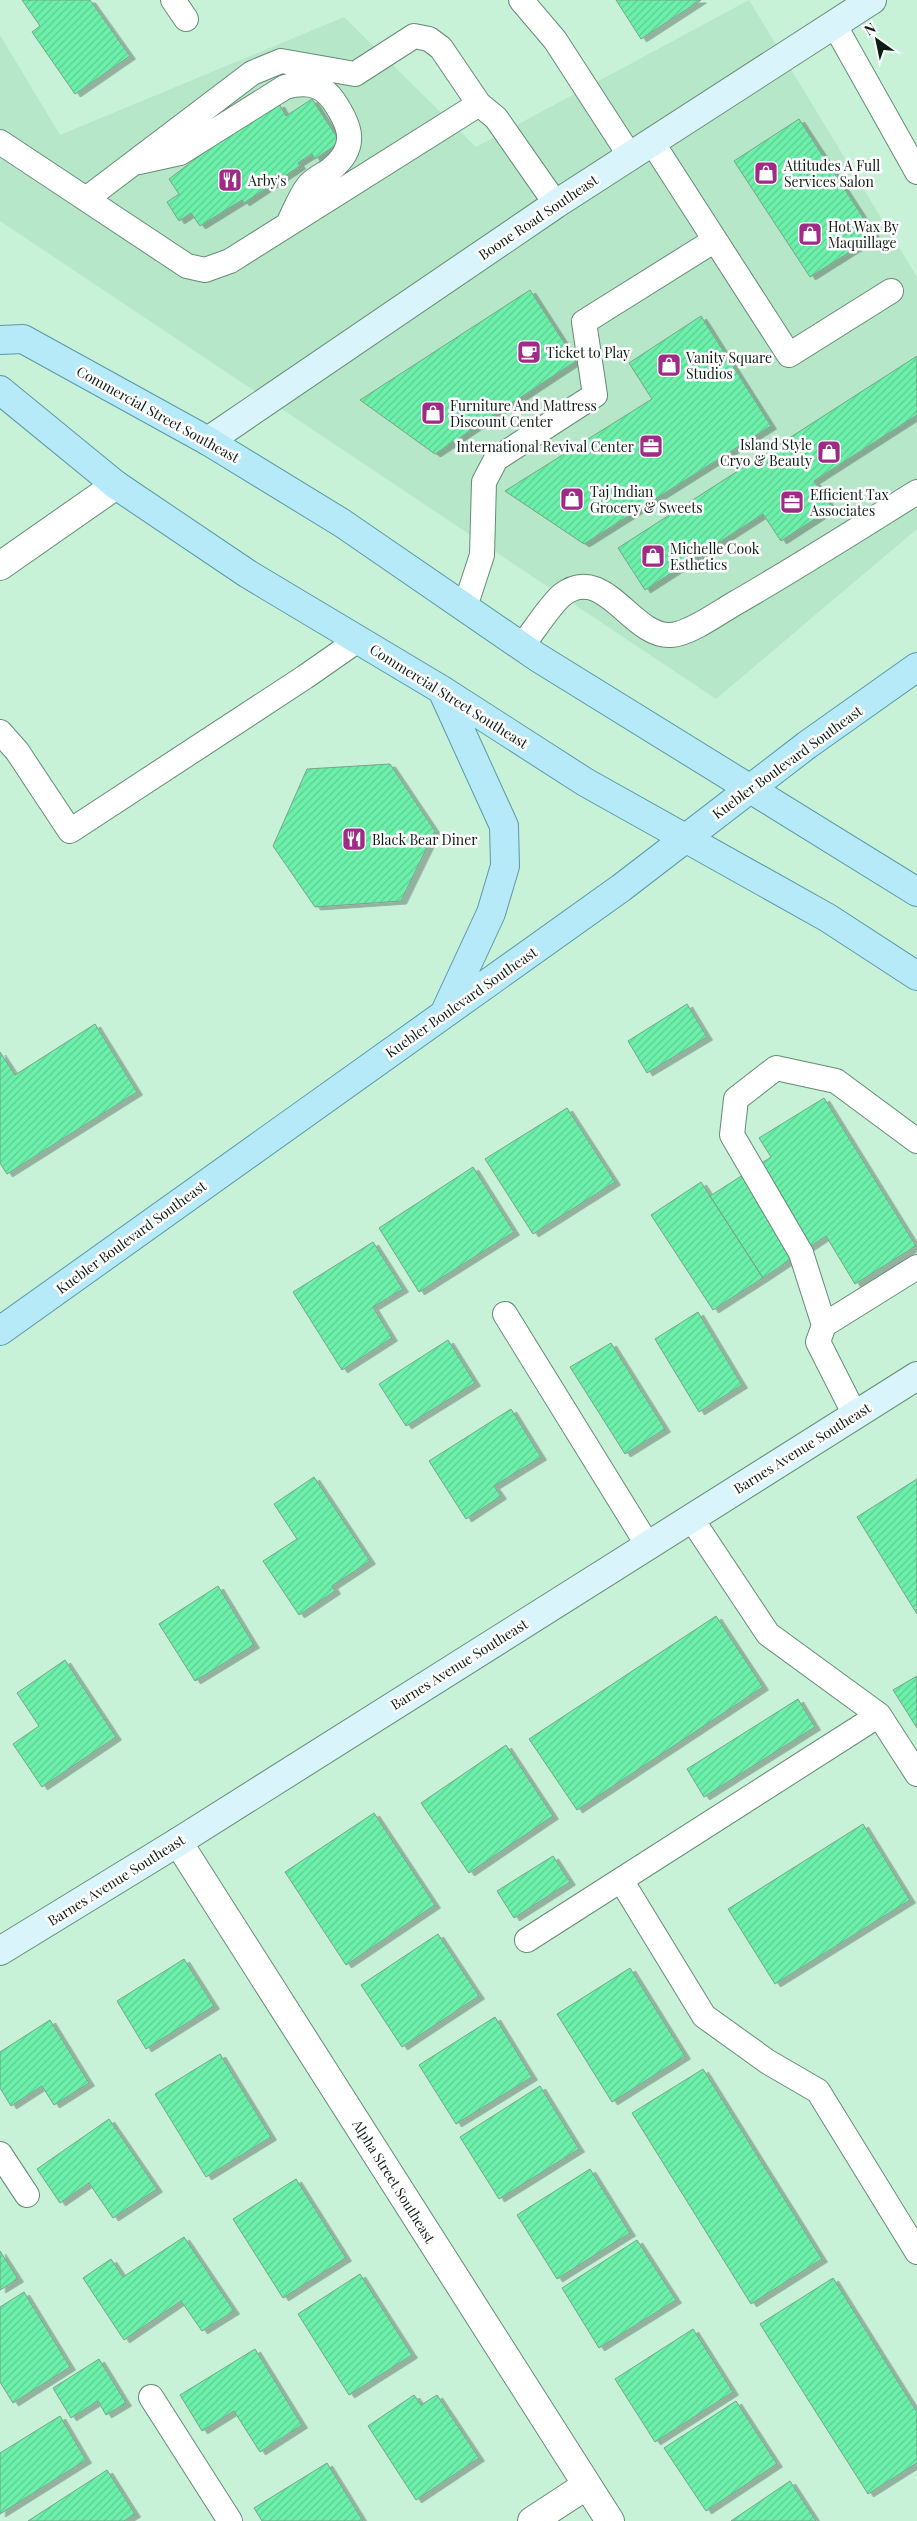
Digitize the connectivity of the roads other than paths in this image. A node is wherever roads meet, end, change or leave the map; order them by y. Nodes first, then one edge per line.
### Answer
1 (521, 0) edge
2 (872, 0) edge
3 (834, 24) junction
4 (479, 104) junction
5 (0, 142) edge
6 (641, 149) junction
7 (133, 163) junction
8 (917, 172) edge
9 (86, 198) junction
10 (556, 204) junction
11 (288, 225) junction
12 (715, 240) junction
13 (891, 291) dead end
14 (0, 340) edge
15 (0, 390) edge
16 (208, 441) junction
17 (116, 485) junction
18 (917, 492) edge
19 (0, 566) edge
20 (465, 607) junction
21 (358, 640) junction
22 (522, 646) junction
23 (917, 667) edge
24 (442, 690) junction
25 (0, 732) edge
26 (750, 789) junction
27 (683, 839) junction
28 (917, 892) edge
29 (917, 976) edge
30 (444, 1014) junction
31 (917, 1140) edge
32 (917, 1267) edge
33 (505, 1314) dead end
34 (824, 1325) junction
35 (0, 1331) edge
36 (917, 1376) edge
37 (855, 1415) junction
38 (691, 1518) junction
39 (647, 1544) junction
40 (879, 1715) junction
41 (917, 1774) edge
42 (178, 1842) junction
43 (621, 1880) junction
44 (527, 1940) dead end
45 (0, 1951) edge
46 (0, 2154) edge
47 (27, 2195) dead end
48 (917, 2252) edge
49 (150, 2397) dead end
50 (588, 2485) junction
51 (230, 2521) edge
52 (532, 2521) edge
53 (610, 2521) edge

1 - 6 lane
2 - 3 street, Boone Road Southeast
3 - 6 street, Boone Road Southeast
3 - 8 lane
4 - 7 lane
4 - 10 lane
4 - 11 lane
5 - 9 lane
6 - 10 street, Boone Road Southeast
6 - 12 lane
7 - 9 lane
7 - 11 lane
9 - 11 lane
10 - 16 street, Boone Road Southeast
12 - 13 lane
12 - 20 lane
14 - 16 main road, Commercial Street Southeast
15 - 17 main road, Commercial Street Southeast
16 - 20 main road, Commercial Street Southeast
17 - 19 street
17 - 21 main road, Commercial Street Southeast
18 - 22 lane
20 - 22 main road, Commercial Street Southeast
21 - 24 main road, Commercial Street Southeast
21 - 25 lane
22 - 26 main road, Commercial Street Southeast
23 - 26 main road, Kuebler Boulevard Southeast
24 - 27 main road, Commercial Street Southeast
24 - 30 main road
26 - 27 main road, Kuebler Boulevard Southeast
26 - 28 main road, Commercial Street Southeast
27 - 29 main road, Commercial Street Southeast
27 - 30 main road, Kuebler Boulevard Southeast
30 - 35 main road, Kuebler Boulevard Southeast
31 - 34 lane
32 - 34 lane
33 - 39 lane
34 - 37 lane
36 - 37 street, Barnes Avenue Southeast
37 - 38 street, Barnes Avenue Southeast
38 - 39 street, Barnes Avenue Southeast
38 - 40 lane
39 - 42 street, Barnes Avenue Southeast
40 - 41 lane
40 - 43 lane
42 - 45 street, Barnes Avenue Southeast
42 - 50 street, Alpha Street Southeast
43 - 44 lane
43 - 48 lane
46 - 47 lane
49 - 51 lane
50 - 52 street
50 - 53 street, Alpha Street Southeast

